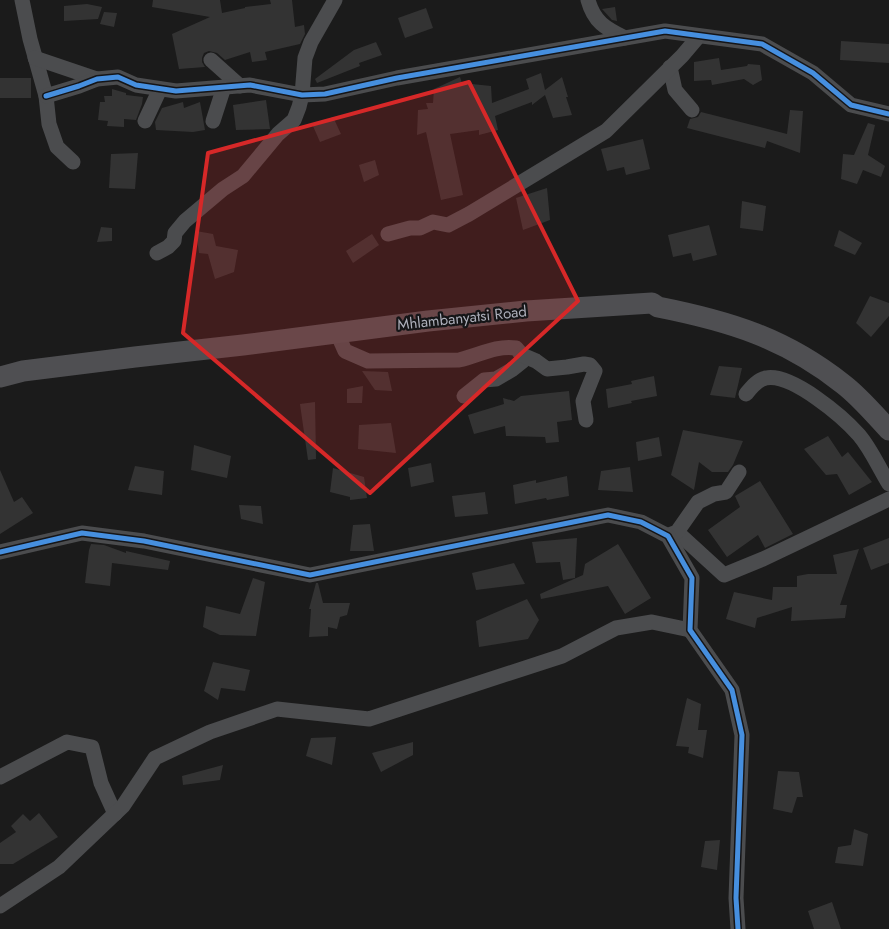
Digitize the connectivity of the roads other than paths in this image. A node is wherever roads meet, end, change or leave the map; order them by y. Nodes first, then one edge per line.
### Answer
1 (22, 0) edge
2 (335, 0) edge
3 (588, 0) edge
4 (699, 36) junction
5 (624, 38) junction
6 (35, 58) junction
7 (211, 60) dead end
8 (670, 67) junction
9 (96, 79) junction
10 (240, 86) junction
11 (224, 87) junction
12 (160, 89) junction
13 (302, 95) junction
14 (46, 96) junction
15 (692, 110) dead end
16 (889, 114) edge
17 (146, 121) dead end
18 (213, 121) dead end
19 (73, 162) dead end
20 (388, 234) dead end
21 (158, 253) dead end
22 (337, 333) junction
23 (522, 355) junction
24 (0, 377) edge
25 (746, 394) dead end
26 (464, 396) dead end
27 (586, 420) dead end
28 (889, 430) edge
29 (738, 472) dead end
30 (889, 484) edge
31 (889, 499) edge
32 (672, 534) junction
33 (0, 552) edge
34 (690, 630) junction
35 (0, 777) edge
36 (115, 814) junction
37 (0, 906) edge
38 (738, 929) edge

1 - 6 street
2 - 13 street
3 - 5 street
4 - 5 street
4 - 8 street
4 - 16 street
5 - 13 street
6 - 9 street
6 - 14 street
7 - 10 street
8 - 15 street
8 - 20 street
9 - 12 street
9 - 14 street
10 - 11 street
10 - 13 street
11 - 12 street
11 - 18 street
12 - 17 street
13 - 21 street
14 - 19 street
22 - 23 street
22 - 24 main road, Mhlambanyatsi Road
22 - 28 main road, Mhlambanyatsi Road
23 - 26 street
23 - 27 street
25 - 30 street
29 - 32 street
31 - 32 street
32 - 33 street
32 - 34 street
34 - 36 street
34 - 38 street
35 - 36 street
36 - 37 street

